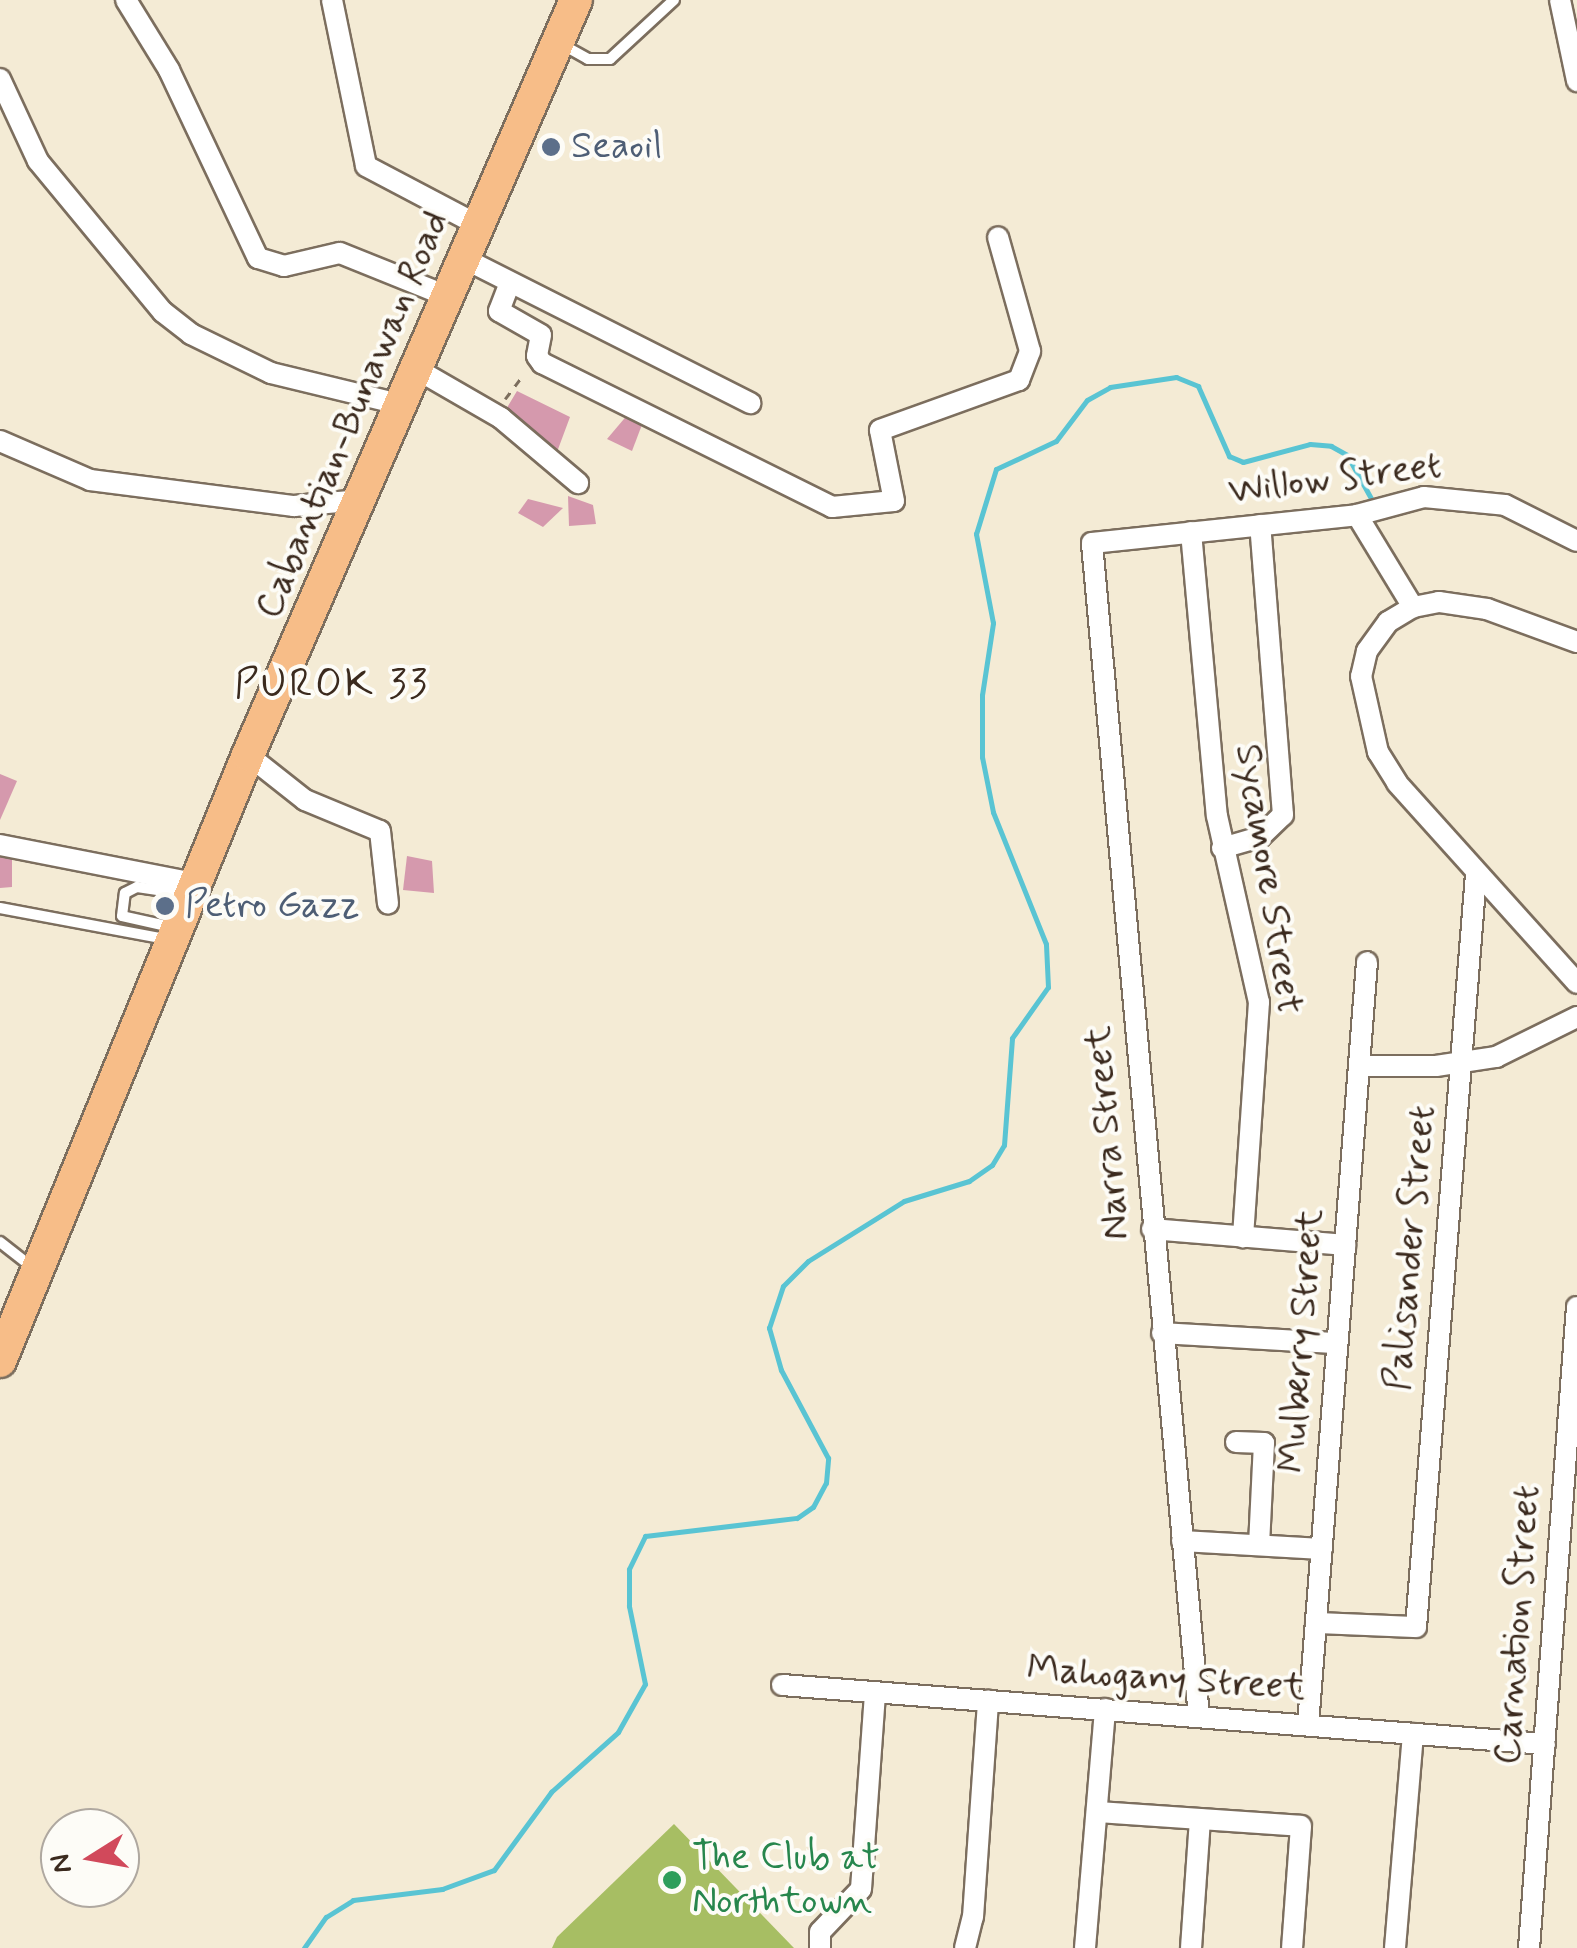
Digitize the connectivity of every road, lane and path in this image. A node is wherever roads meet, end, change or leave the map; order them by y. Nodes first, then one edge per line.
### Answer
1 (126, 0) edge
2 (332, 0) edge
3 (576, 0) edge
4 (674, 0) edge
5 (1560, 0) edge
6 (557, 42) junction
7 (0, 79) edge
8 (1577, 81) edge
9 (478, 225) junction
10 (998, 237) dead end
11 (463, 258) junction
12 (509, 285) junction
13 (447, 296) junction
14 (536, 356) junction
15 (418, 370) junction
16 (750, 403) dead end
17 (402, 405) junction
18 (495, 414) junction
19 (0, 441) edge
20 (578, 483) dead end
21 (361, 500) junction
22 (1357, 515) junction
23 (1260, 525) junction
24 (1191, 532) junction
25 (1577, 542) edge
26 (1092, 543) joint
27 (1413, 607) junction
28 (1577, 642) edge
29 (248, 755) junction
30 (0, 845) edge
31 (1222, 848) junction
32 (1476, 875) junction
33 (192, 889) junction
34 (388, 904) dead end
35 (0, 908) edge
36 (174, 934) junction
37 (1366, 962) dead end
38 (1577, 984) edge
39 (1577, 1016) edge
40 (1461, 1064) junction
41 (1359, 1066) junction
42 (1152, 1230) junction
43 (1243, 1237) junction
44 (0, 1242) edge
45 (1345, 1245) junction
46 (39, 1271) junction
47 (1577, 1307) edge
48 (1576, 1321) edge
49 (1162, 1333) junction
50 (1338, 1343) junction
51 (0, 1361) edge
52 (1236, 1442) dead end
53 (1182, 1540) junction
54 (1258, 1545) junction
55 (1322, 1549) junction
56 (1316, 1623) junction
57 (782, 1685) dead end
58 (874, 1692) junction
59 (988, 1700) junction
60 (1105, 1710) junction
61 (1199, 1716) junction
62 (1308, 1725) junction
63 (1413, 1734) junction
64 (1545, 1744) junction
65 (1096, 1812) junction
66 (1200, 1819) junction
67 (820, 1948) edge
68 (965, 1948) edge
69 (1086, 1948) edge
70 (1191, 1948) edge
71 (1292, 1948) edge
72 (1395, 1948) edge
73 (1529, 1948) edge

1 - 13 street
2 - 9 street
3 - 6 main road, Cabantian-Bunawan Road
4 - 6 lane
5 - 8 street
6 - 9 main road, Cabantian-Bunawan Road
7 - 17 street
9 - 11 main road, Cabantian-Bunawan Road
10 - 14 street
11 - 12 street
11 - 13 main road, Cabantian-Bunawan Road
12 - 14 street
12 - 16 street
13 - 15 main road, Cabantian-Bunawan Road
14 - 18 path
15 - 17 main road, Cabantian-Bunawan Road
15 - 18 street
17 - 21 main road, Cabantian-Bunawan Road
18 - 20 street
19 - 21 street
21 - 29 main road, Cabantian-Bunawan Road
22 - 23 street, Willow Street
22 - 25 street, Willow Street
22 - 27 street
23 - 24 street, Willow Street
23 - 31 street
24 - 26 street, Willow Street
24 - 31 street, Sycamore Street
26 - 42 street, Narra Street
27 - 28 street
27 - 32 street
29 - 33 main road, Cabantian-Bunawan Road
29 - 34 street
30 - 33 street
31 - 43 street, Sycamore Street
32 - 38 street
32 - 40 street, Palisander Street
33 - 36 main road, Cabantian-Bunawan Road
33 - 36 lane
35 - 36 lane
36 - 46 main road, Cabantian-Bunawan Road
37 - 41 street, Mulberry Street
39 - 40 street
40 - 41 street
40 - 56 street, Palisander Street
41 - 45 street, Mulberry Street
42 - 43 street
42 - 49 street, Narra Street
43 - 45 street
44 - 46 lane
45 - 50 street, Mulberry Street
46 - 51 main road, Cabantian-Bunawan Road
47 - 48 street, Carnation Street
48 - 64 street, Carnation Street
49 - 50 street
49 - 53 street, Narra Street
50 - 55 street, Mulberry Street
52 - 54 street
53 - 54 street
53 - 61 street, Narra Street
54 - 55 street
55 - 56 street, Mulberry Street
56 - 62 street, Mulberry Street
57 - 58 street, Mahogany Street
58 - 59 street, Mahogany Street
58 - 67 street
59 - 60 street, Mahogany Street
59 - 68 street
60 - 61 street, Mahogany Street
60 - 65 street
61 - 62 street, Mahogany Street
62 - 63 street, Mahogany Street
63 - 64 street, Mahogany Street
63 - 72 street
64 - 73 street, Carnation Street
65 - 66 street
65 - 69 street
66 - 70 street
66 - 71 street

